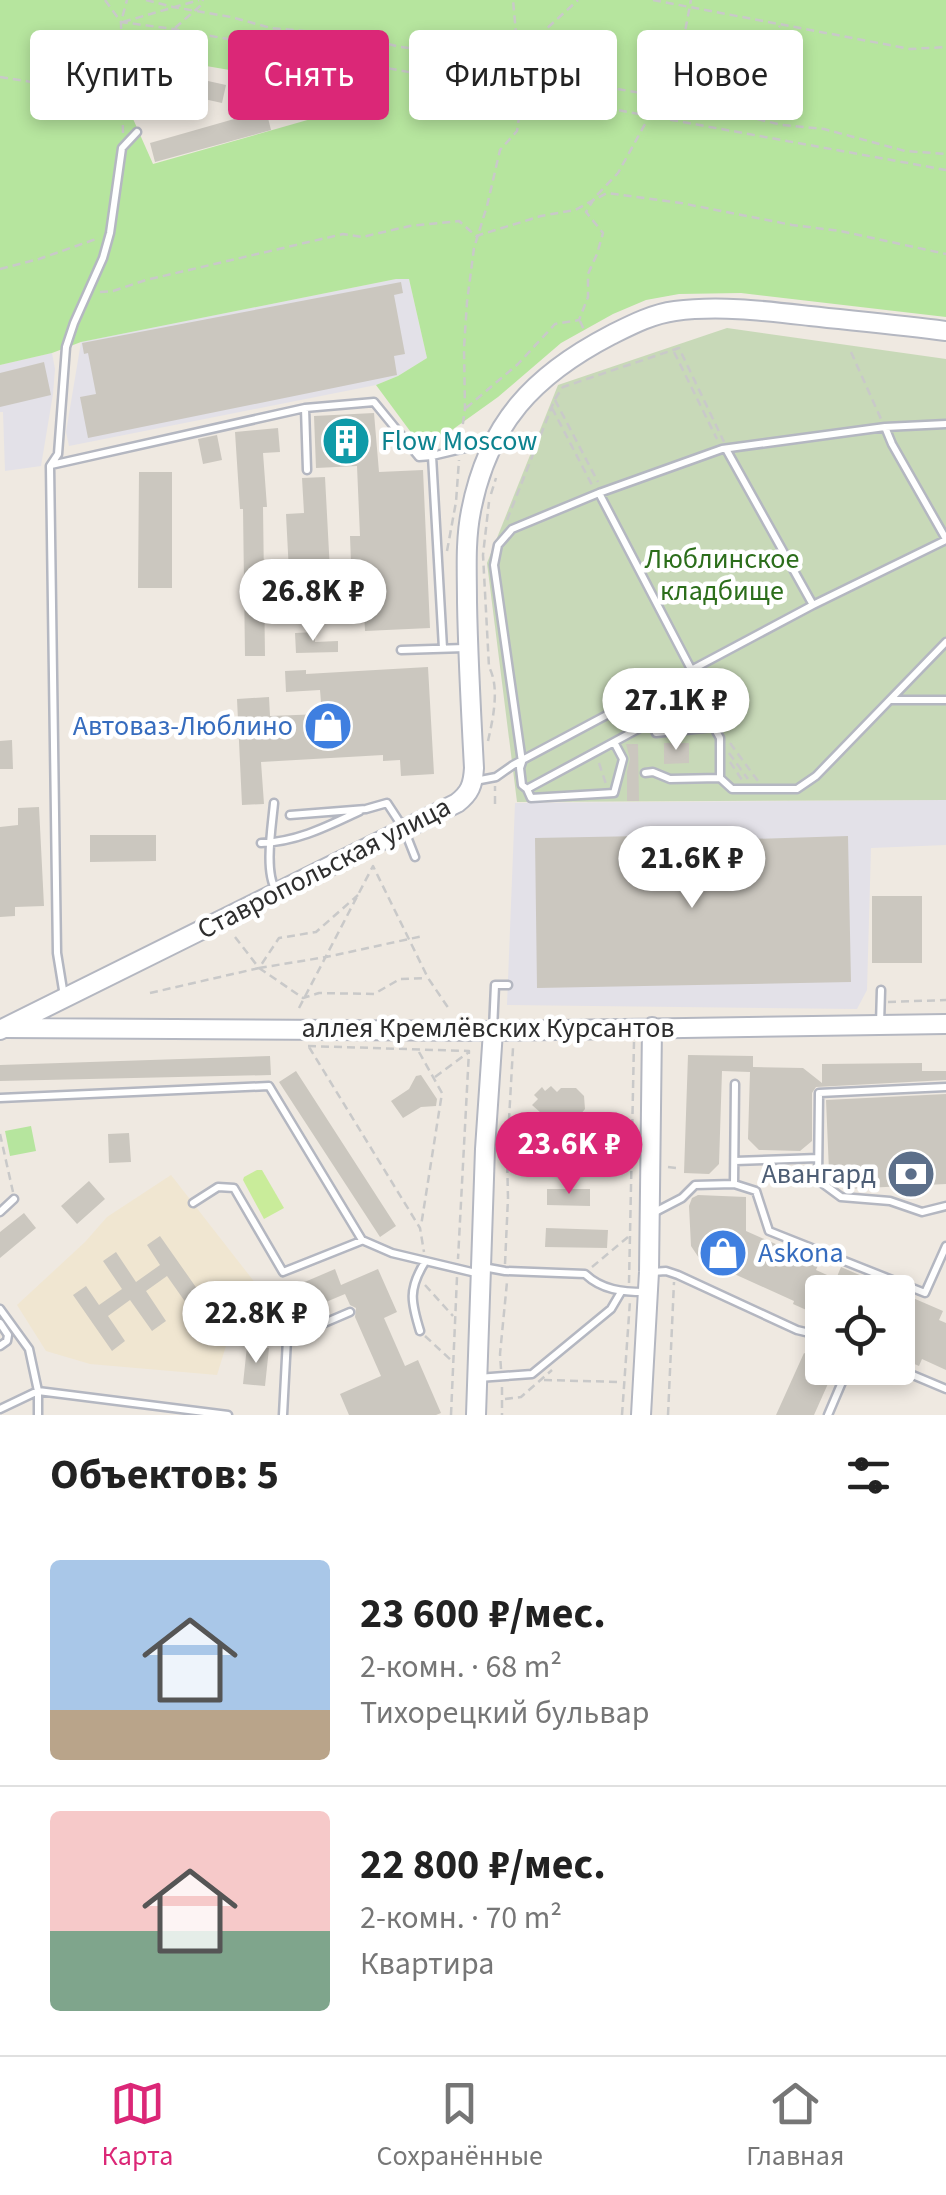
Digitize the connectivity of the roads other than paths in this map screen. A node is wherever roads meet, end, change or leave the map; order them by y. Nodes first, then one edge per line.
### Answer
1 (137, 132) dead end
2 (946, 331) edge
3 (305, 408) junction
4 (946, 424) edge
5 (885, 427) junction
6 (496, 437) junction
7 (470, 448) junction
8 (724, 449) junction
9 (432, 456) junction
10 (487, 458) junction
11 (50, 466) junction
12 (307, 470) dead end
13 (600, 493) junction
14 (946, 539) edge
15 (813, 604) junction
16 (946, 642) edge
17 (442, 648) junction
18 (468, 648) junction
19 (401, 650) dead end
20 (692, 670) junction
21 (697, 698) junction
22 (638, 699) junction
23 (890, 700) junction
24 (946, 700) edge
25 (651, 722) junction
26 (714, 727) junction
27 (614, 742) junction
28 (522, 762) junction
29 (644, 773) dead end
30 (720, 778) junction
31 (473, 782) junction
32 (528, 789) junction
33 (274, 804) dead end
34 (366, 808) junction
35 (290, 815) dead end
36 (404, 829) junction
37 (261, 843) dead end
38 (271, 843) junction
39 (416, 857) dead end
40 (277, 892) junction
41 (508, 985) dead end
42 (881, 990) dead end
43 (71, 994) junction
44 (40, 1009) junction
45 (946, 1024) edge
46 (880, 1025) junction
47 (652, 1028) junction
48 (3, 1029) edge
49 (62, 1029) junction
50 (82, 1029) junction
51 (493, 1031) junction
52 (736, 1084) dead end
53 (946, 1088) edge
54 (0, 1098) edge
55 (818, 1158) junction
56 (734, 1161) junction
57 (734, 1184) junction
58 (14, 1199) road end
59 (193, 1203) dead end
60 (946, 1206) edge
61 (0, 1212) edge
62 (649, 1214) junction
63 (362, 1240) junction
64 (946, 1246) edge
65 (425, 1262) junction
66 (482, 1271) junction
67 (648, 1272) junction
68 (621, 1292) junction
69 (639, 1292) junction
70 (0, 1309) edge
71 (350, 1312) dead end
72 (0, 1323) edge
73 (420, 1332) road end
74 (805, 1332) edge
75 (259, 1337) dead end
76 (287, 1339) junction
77 (0, 1346) edge
78 (915, 1376) edge
79 (477, 1378) junction
80 (841, 1385) edge
81 (946, 1389) edge
82 (38, 1391) junction
83 (0, 1409) edge
84 (38, 1415) edge
85 (228, 1415) edge
86 (283, 1415) edge
87 (476, 1415) edge
88 (641, 1415) edge
89 (828, 1415) edge

1 - 11 lane
2 - 6 street, Ставропольская улица
3 - 9 lane
3 - 11 lane
3 - 12 lane
4 - 5 lane
5 - 8 lane
5 - 14 lane
6 - 7 lane
6 - 10 street, Ставропольская улица
7 - 9 lane
7 - 10 lane
8 - 13 lane
8 - 15 lane
9 - 17 lane
10 - 18 street, Ставропольская улица
11 - 43 lane
13 - 20 lane
13 - 28 lane
14 - 15 lane
15 - 20 lane
16 - 23 lane
17 - 18 lane
17 - 19 lane
18 - 31 street, Ставропольская улица
20 - 21 lane
20 - 22 lane
21 - 25 lane
21 - 26 lane
22 - 25 lane
22 - 28 lane
23 - 24 lane
23 - 30 lane
25 - 26 lane
25 - 27 lane
26 - 30 lane
27 - 32 lane
27 - 32 lane
28 - 31 lane
28 - 32 lane
29 - 30 lane
31 - 36 street, Ставропольская улица
33 - 38 lane
34 - 35 lane
34 - 36 lane
34 - 38 lane
36 - 39 lane
36 - 40 street, Ставропольская улица
37 - 38 lane
38 - 40 lane
40 - 43 street, Ставропольская улица
41 - 51 lane
42 - 46 lane
43 - 44 street, Ставропольская улица
43 - 50 street
44 - 48 street, Ставропольская улица
44 - 49 street
45 - 46 street, аллея Кремлёвских Курсантов
46 - 47 street, аллея Кремлёвских Курсантов
47 - 51 street, аллея Кремлёвских Курсантов
47 - 62 street
48 - 49 street, аллея Кремлёвских Курсантов
49 - 50 street, аллея Кремлёвских Курсантов
50 - 51 street, аллея Кремлёвских Курсантов
51 - 66 street
52 - 56 lane
53 - 55 lane
54 - 63 lane
55 - 56 lane
55 - 60 lane
56 - 57 lane
57 - 62 lane
57 - 64 lane
58 - 61 lane
59 - 63 lane
62 - 67 street
63 - 65 lane
65 - 66 lane
65 - 73 lane
66 - 68 lane
66 - 79 street
67 - 69 street
67 - 74 lane
68 - 69 lane
68 - 79 lane
69 - 88 street
70 - 82 lane
71 - 76 lane
72 - 77 lane
75 - 76 lane
76 - 86 lane
78 - 81 lane
79 - 87 street
80 - 89 lane
82 - 83 lane
82 - 84 lane
82 - 85 lane

